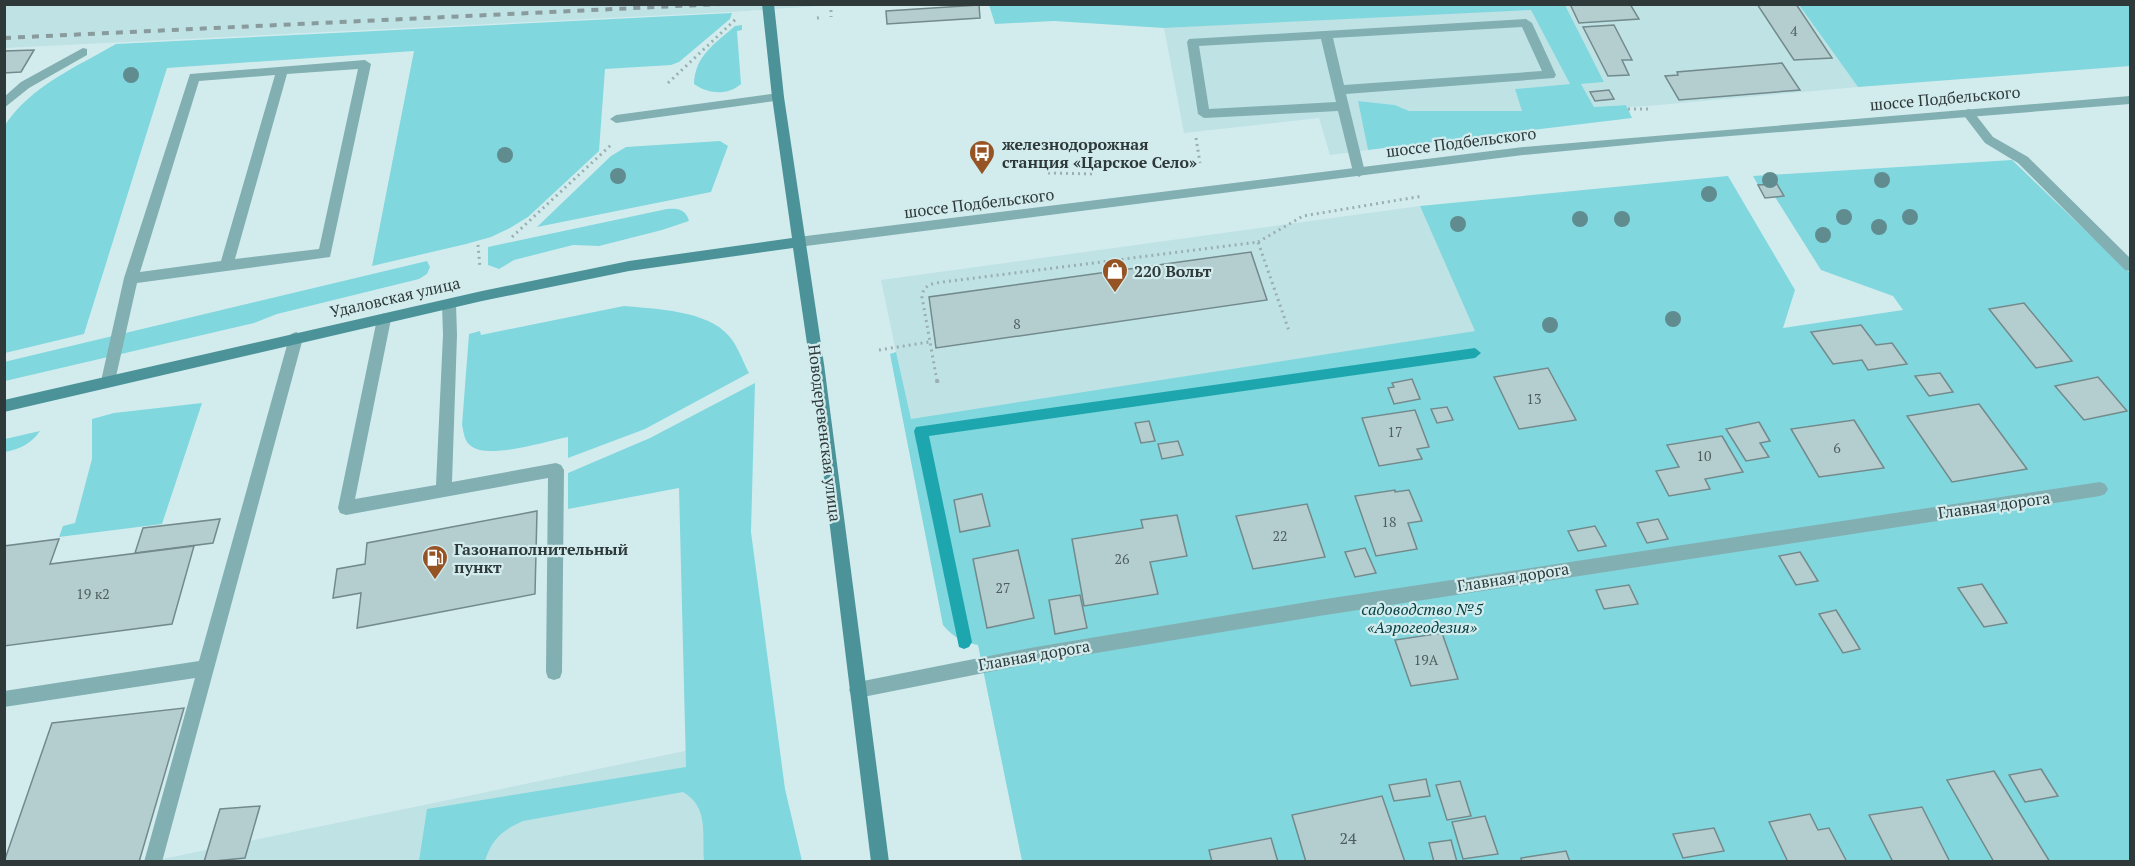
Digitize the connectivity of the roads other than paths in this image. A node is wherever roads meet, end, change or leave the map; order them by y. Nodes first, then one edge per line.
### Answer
1 (768, 4) edge
2 (1326, 35) junction
3 (83, 52) dead end
4 (282, 70) junction
5 (1339, 90) junction
6 (778, 97) junction
7 (2130, 100) edge
8 (4, 104) edge
9 (1343, 106) junction
10 (1968, 113) junction
11 (616, 118) dead end
12 (1359, 172) junction
13 (798, 242) junction
14 (226, 266) junction
15 (2130, 266) edge
16 (131, 278) junction
17 (449, 304) junction
18 (384, 319) junction
19 (296, 338) junction
20 (108, 381) junction
21 (4, 406) edge
22 (2100, 489) dead end
23 (444, 490) junction
24 (205, 669) junction
25 (554, 672) dead end
26 (858, 690) junction
27 (4, 699) edge
28 (153, 861) edge
29 (880, 861) edge

1 - 6 main road, Новодеревенская улица
2 - 5 street
2 - 5 street
2 - 9 street
3 - 8 street
4 - 14 street
4 - 14 street
4 - 16 street
5 - 9 street
6 - 11 street
6 - 13 main road, Новодеревенская улица
7 - 10 street, шоссе Подбельского
9 - 12 street
10 - 12 street, шоссе Подбельского
10 - 15 street
12 - 13 street, шоссе Подбельского
13 - 17 main road, Удаловская улица
13 - 26 main road, Новодеревенская улица
14 - 16 street
16 - 20 street
17 - 18 main road, Удаловская улица
17 - 23 street
18 - 19 main road, Удаловская улица
18 - 23 street
19 - 20 main road, Удаловская улица
19 - 24 street
20 - 21 main road, Удаловская улица
22 - 26 street, Главная дорога
23 - 25 street
24 - 27 street
24 - 28 street
26 - 29 main road, Новодеревенская улица

